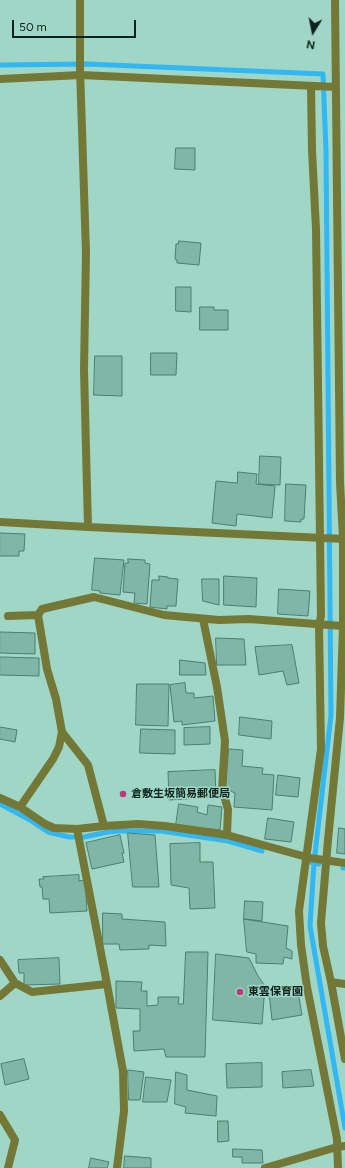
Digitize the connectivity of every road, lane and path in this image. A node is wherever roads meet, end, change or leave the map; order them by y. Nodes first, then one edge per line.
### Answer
1 (80, 0) edge
2 (335, 0) edge
3 (80, 71) junction
4 (0, 79) edge
5 (314, 86) junction
6 (333, 87) junction
7 (0, 522) edge
8 (88, 527) junction
9 (323, 538) junction
10 (341, 538) edge
11 (38, 615) junction
12 (8, 616) dead end
13 (344, 616) edge
14 (203, 618) junction
15 (331, 625) junction
16 (62, 732) junction
17 (0, 798) edge
18 (20, 807) junction
19 (104, 826) junction
20 (78, 834) junction
21 (227, 835) junction
22 (308, 857) junction
23 (323, 860) junction
24 (345, 863) edge
25 (0, 960) edge
26 (331, 982) junction
27 (15, 983) junction
28 (107, 984) junction
29 (345, 984) edge
30 (0, 996) edge
31 (345, 1059) edge
32 (0, 1115) edge
33 (342, 1146) edge
34 (8, 1168) edge
35 (117, 1168) edge
36 (266, 1168) edge
37 (338, 1168) edge

1 - 3 street
2 - 6 street
3 - 4 street
3 - 5 street
3 - 8 street
5 - 6 street
5 - 9 street
6 - 10 street
7 - 8 street
8 - 9 street
9 - 10 street
9 - 15 street
10 - 13 street
11 - 12 street
11 - 14 street
11 - 16 street
13 - 15 street
14 - 15 street
14 - 21 street
15 - 22 street
15 - 23 street
16 - 18 street
16 - 19 street
17 - 18 street
18 - 20 street
19 - 20 street
19 - 21 street
20 - 28 street
21 - 22 street
22 - 23 street
22 - 33 street
23 - 24 street
23 - 26 street
25 - 27 street
26 - 29 street
26 - 31 street
27 - 28 street
27 - 30 street
28 - 35 street
32 - 34 street
33 - 36 street
33 - 37 street

